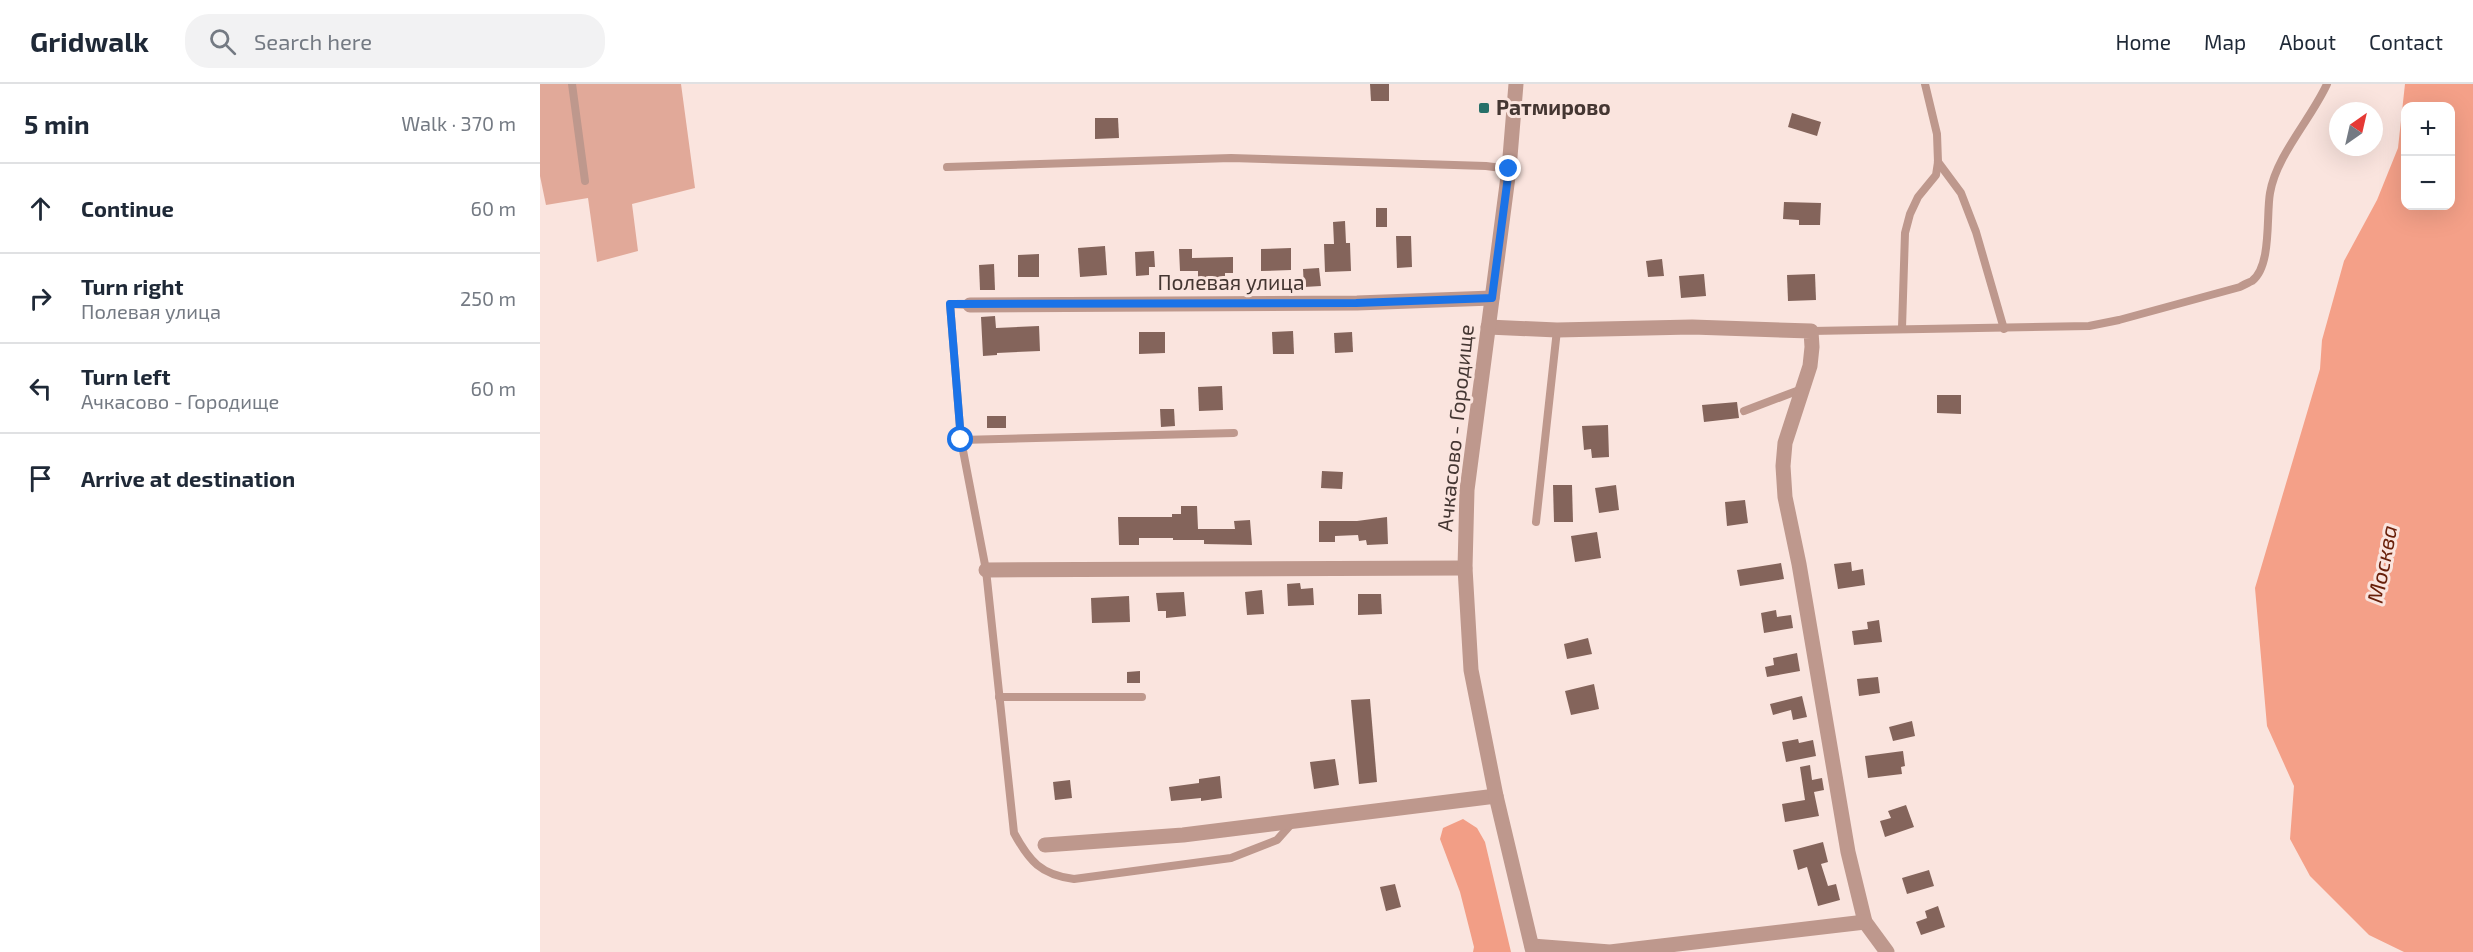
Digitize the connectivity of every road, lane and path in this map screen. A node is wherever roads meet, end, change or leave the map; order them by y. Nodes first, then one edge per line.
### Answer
1 (572, 84) edge
2 (1516, 84) edge
3 (1926, 84) edge
4 (2327, 84) edge
5 (1938, 162) junction
6 (947, 167) dead end
7 (1509, 169) junction
8 (585, 181) dead end
9 (1492, 298) junction
10 (970, 305) joint
11 (1488, 327) junction
12 (1902, 328) junction
13 (2004, 329) junction
14 (1557, 330) junction
15 (1811, 331) junction
16 (1802, 389) junction
17 (1744, 411) dead end
18 (1234, 434) dead end
19 (961, 440) junction
20 (1536, 522) dead end
21 (1465, 568) junction
22 (986, 570) junction
23 (999, 697) junction
24 (1142, 697) dead end
25 (1496, 796) junction
26 (1294, 821) junction
27 (1045, 845) dead end
28 (1864, 922) junction
29 (1533, 949) edge
30 (1887, 952) edge

1 - 8 lane
2 - 7 street, Ачкасово - Городище
3 - 5 lane
4 - 13 lane
5 - 12 lane
5 - 13 lane
6 - 7 lane
7 - 9 street, Ачкасово - Городище
9 - 10 street, Полевая улица
9 - 11 street, Ачкасово - Городище
10 - 19 lane
11 - 14 street
11 - 21 street, Ачкасово - Городище
12 - 13 lane
12 - 15 lane
14 - 15 street
14 - 20 lane
15 - 16 street
16 - 17 lane
16 - 28 street
18 - 19 lane
19 - 22 lane
21 - 22 street
21 - 25 street, Ачкасово - Городище
22 - 23 lane
23 - 24 lane
23 - 26 lane
25 - 26 street
25 - 29 street, Ачкасово - Городище
26 - 27 street
28 - 29 street
28 - 30 street

